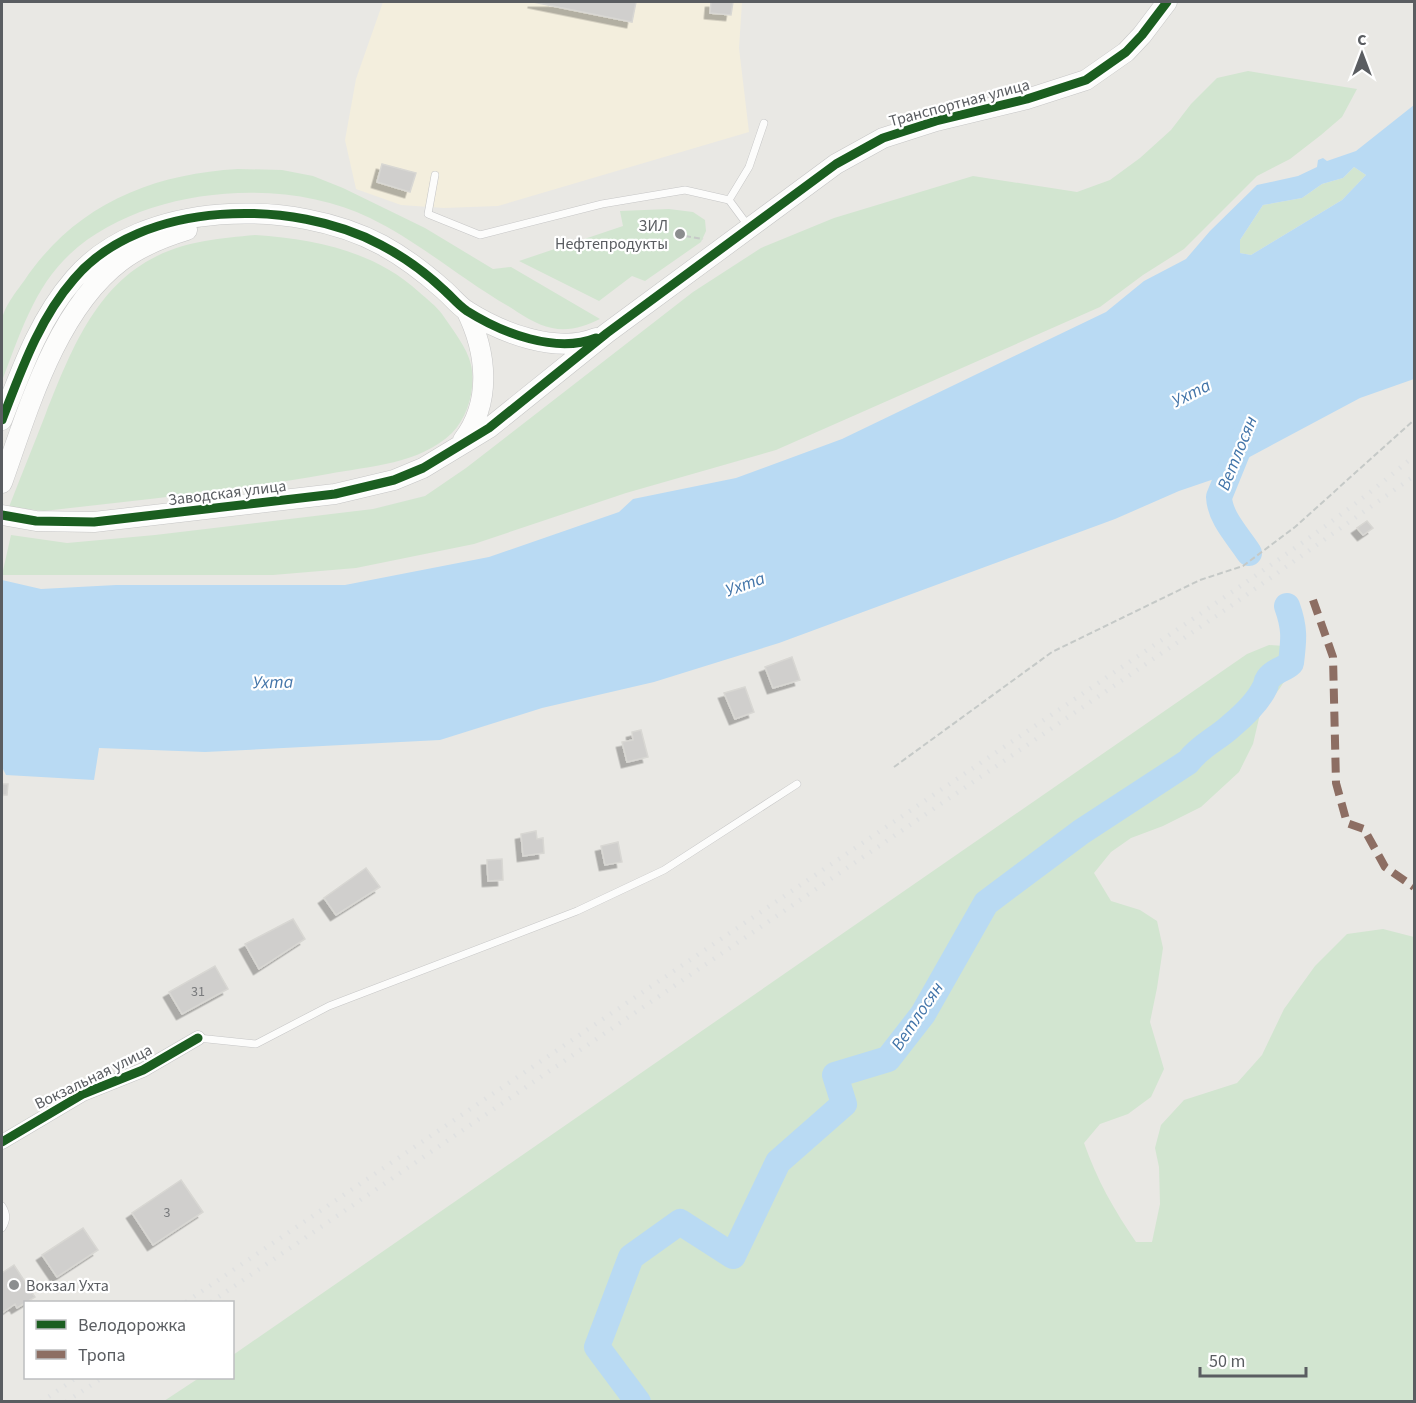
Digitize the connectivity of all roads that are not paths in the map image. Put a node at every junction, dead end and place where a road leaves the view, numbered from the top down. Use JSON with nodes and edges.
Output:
{"nodes":[{"id":1,"x":1167,"y":2,"type":"edge"},
{"id":2,"x":764,"y":123,"type":"dead end"},
{"id":3,"x":435,"y":175,"type":"dead end"},
{"id":4,"x":729,"y":200,"type":"junction"},
{"id":5,"x":272,"y":216,"type":"junction"},
{"id":6,"x":749,"y":227,"type":"junction"},
{"id":7,"x":465,"y":310,"type":"junction"},
{"id":8,"x":607,"y":333,"type":"junction"},
{"id":9,"x":2,"y":420,"type":"edge"},
{"id":10,"x":449,"y":453,"type":"junction"},
{"id":11,"x":5,"y":475,"type":"edge"},
{"id":12,"x":2,"y":515,"type":"edge"},
{"id":13,"x":796,"y":784,"type":"dead end"},
{"id":14,"x":198,"y":1038,"type":"joint"},
{"id":15,"x":2,"y":1142,"type":"edge"},
{"id":16,"x":2,"y":1206,"type":"edge"},
{"id":17,"x":2,"y":1228,"type":"edge"}],
"edges":[{"from":1,"to":6,"type":"street","name":"Транспортная улица"},
{"from":2,"to":4,"type":"lane"},
{"from":3,"to":4,"type":"lane"},
{"from":4,"to":6,"type":"lane"},
{"from":5,"to":7,"type":"street"},
{"from":5,"to":9,"type":"street"},
{"from":5,"to":11,"type":"street"},
{"from":6,"to":8,"type":"street","name":"Транспортная улица"},
{"from":7,"to":8,"type":"street"},
{"from":7,"to":10,"type":"street"},
{"from":8,"to":10,"type":"street","name":"Заводская улица"},
{"from":10,"to":12,"type":"street","name":"Заводская улица"},
{"from":13,"to":14,"type":"lane"},
{"from":14,"to":15,"type":"street","name":"Вокзальная улица"},
{"from":16,"to":17,"type":"lane"}]}
